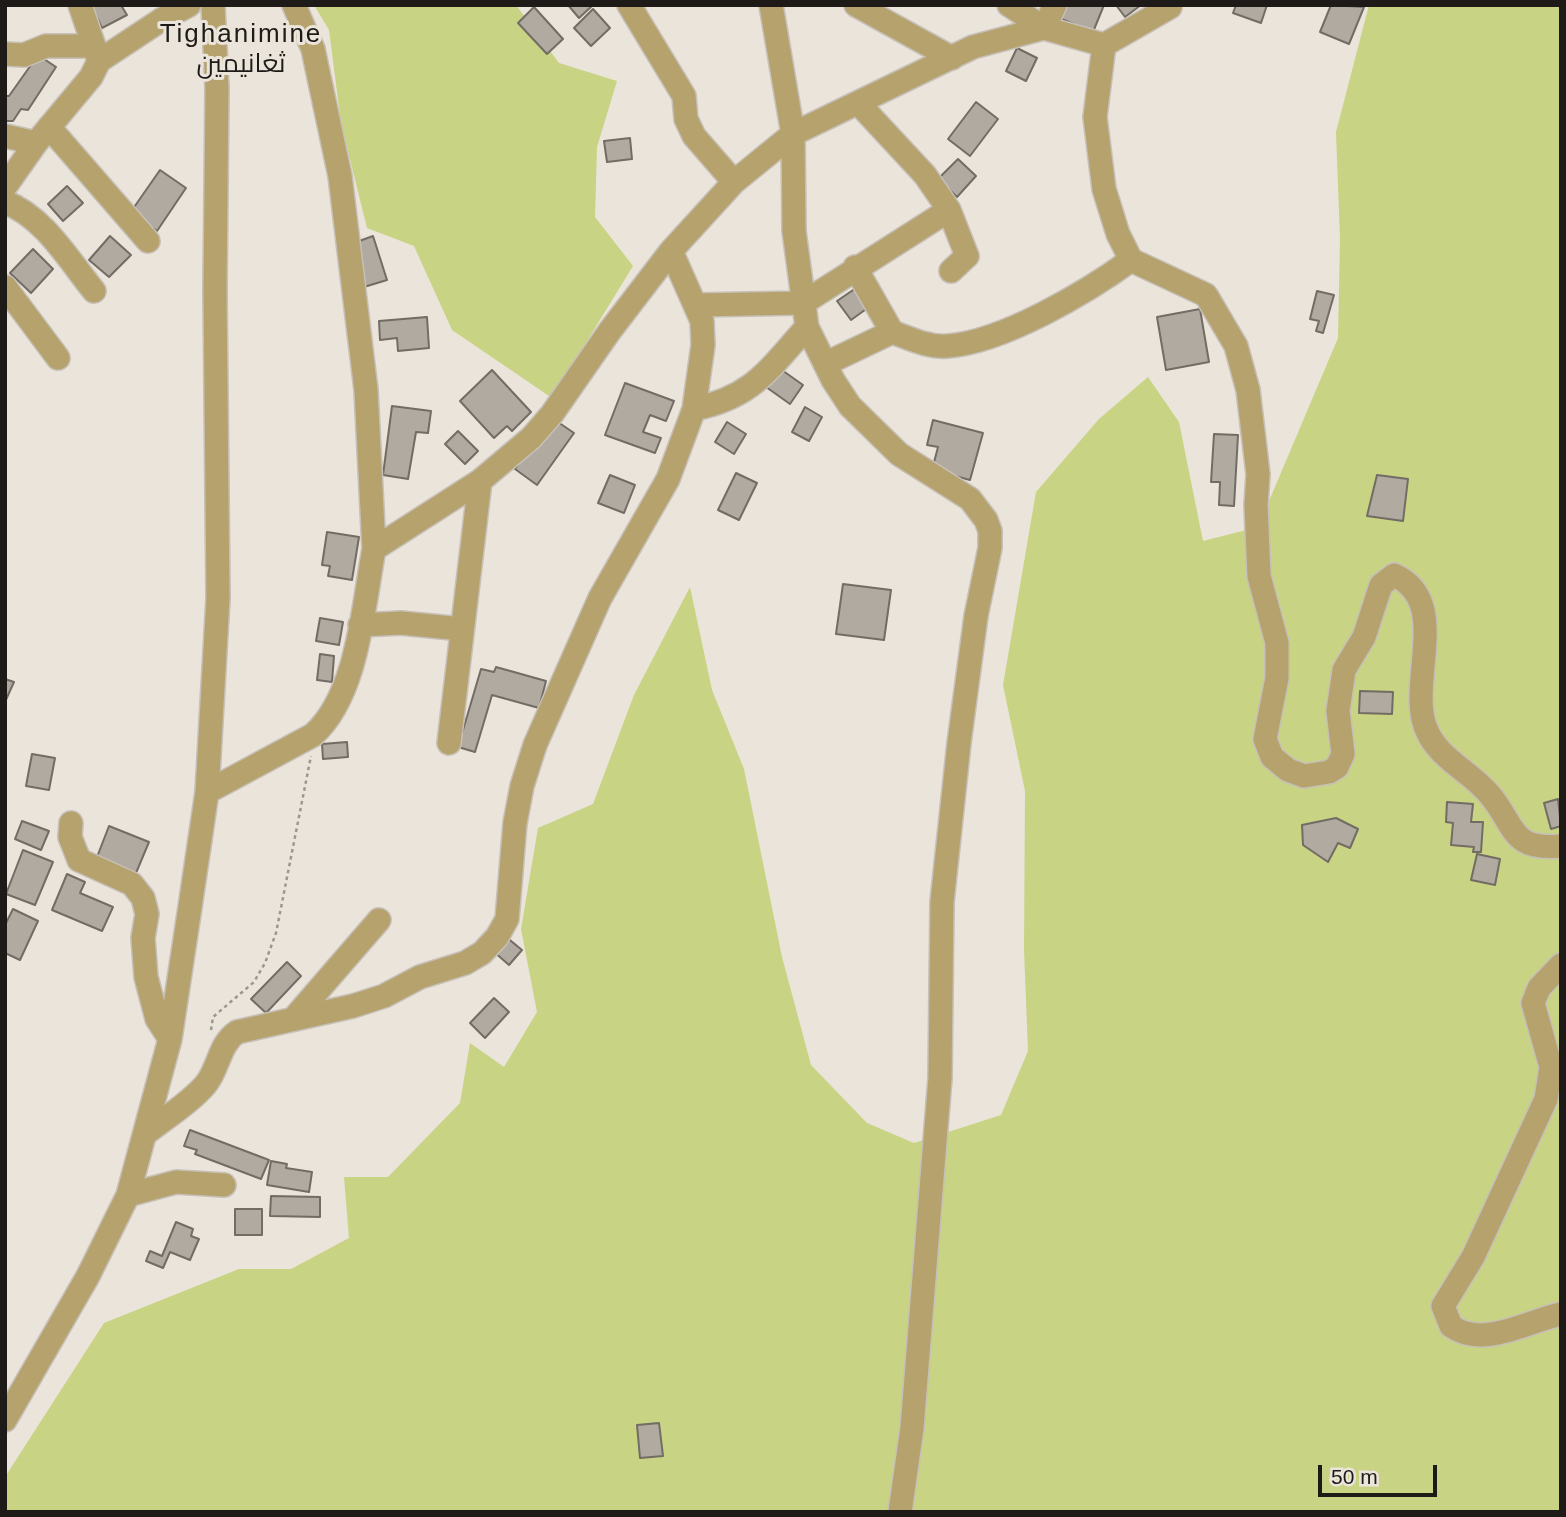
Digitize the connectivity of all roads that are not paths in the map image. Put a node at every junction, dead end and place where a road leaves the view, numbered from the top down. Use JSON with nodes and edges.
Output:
{"nodes":[{"id":1,"x":80,"y":5,"type":"edge"},
{"id":2,"x":189,"y":5,"type":"edge"},
{"id":3,"x":213,"y":5,"type":"edge"},
{"id":4,"x":294,"y":5,"type":"edge"},
{"id":5,"x":771,"y":5,"type":"edge"},
{"id":6,"x":856,"y":5,"type":"edge"},
{"id":7,"x":1009,"y":5,"type":"edge"},
{"id":8,"x":1055,"y":5,"type":"edge"},
{"id":9,"x":1170,"y":7,"type":"dead end"},
{"id":10,"x":636,"y":8,"type":"edge"},
{"id":11,"x":886,"y":12,"type":"edge"},
{"id":12,"x":1044,"y":28,"type":"junction"},
{"id":13,"x":1104,"y":45,"type":"junction"},
{"id":14,"x":5,"y":54,"type":"edge"},
{"id":15,"x":96,"y":54,"type":"junction"},
{"id":16,"x":952,"y":58,"type":"junction"},
{"id":17,"x":859,"y":104,"type":"junction"},
{"id":18,"x":793,"y":134,"type":"junction"},
{"id":19,"x":43,"y":135,"type":"junction"},
{"id":20,"x":5,"y":136,"type":"edge"},
{"id":21,"x":734,"y":182,"type":"junction"},
{"id":22,"x":5,"y":187,"type":"edge"},
{"id":23,"x":5,"y":202,"type":"edge"},
{"id":24,"x":949,"y":210,"type":"junction"},
{"id":25,"x":148,"y":241,"type":"dead end"},
{"id":26,"x":671,"y":251,"type":"junction"},
{"id":27,"x":1131,"y":260,"type":"junction"},
{"id":28,"x":855,"y":267,"type":"junction"},
{"id":29,"x":951,"y":271,"type":"dead end"},
{"id":30,"x":5,"y":287,"type":"edge"},
{"id":31,"x":94,"y":291,"type":"dead end"},
{"id":32,"x":803,"y":303,"type":"junction"},
{"id":33,"x":696,"y":305,"type":"junction"},
{"id":34,"x":807,"y":327,"type":"junction"},
{"id":35,"x":892,"y":332,"type":"junction"},
{"id":36,"x":58,"y":358,"type":"dead end"},
{"id":37,"x":825,"y":365,"type":"junction"},
{"id":38,"x":694,"y":409,"type":"junction"},
{"id":39,"x":480,"y":481,"type":"junction"},
{"id":40,"x":374,"y":549,"type":"junction"},
{"id":41,"x":360,"y":625,"type":"junction"},
{"id":42,"x":462,"y":629,"type":"junction"},
{"id":43,"x":449,"y":743,"type":"dead end"},
{"id":44,"x":206,"y":792,"type":"junction"},
{"id":45,"x":71,"y":823,"type":"dead end"},
{"id":46,"x":1561,"y":846,"type":"edge"},
{"id":47,"x":379,"y":920,"type":"dead end"},
{"id":48,"x":1561,"y":965,"type":"edge"},
{"id":49,"x":295,"y":1017,"type":"junction"},
{"id":50,"x":170,"y":1040,"type":"junction"},
{"id":51,"x":145,"y":1134,"type":"junction"},
{"id":52,"x":223,"y":1185,"type":"dead end"},
{"id":53,"x":128,"y":1195,"type":"junction"},
{"id":54,"x":1561,"y":1314,"type":"edge"},
{"id":55,"x":5,"y":1420,"type":"edge"},
{"id":56,"x":900,"y":1512,"type":"edge"}],
"edges":[{"from":1,"to":15,"type":"street"},
{"from":2,"to":15,"type":"street"},
{"from":3,"to":44,"type":"street"},
{"from":4,"to":40,"type":"street"},
{"from":5,"to":18,"type":"street"},
{"from":6,"to":11,"type":"street"},
{"from":7,"to":12,"type":"street"},
{"from":8,"to":12,"type":"street"},
{"from":9,"to":13,"type":"street"},
{"from":10,"to":21,"type":"street"},
{"from":11,"to":16,"type":"street"},
{"from":12,"to":13,"type":"street"},
{"from":12,"to":16,"type":"street"},
{"from":13,"to":27,"type":"street"},
{"from":14,"to":15,"type":"street"},
{"from":15,"to":19,"type":"street"},
{"from":16,"to":17,"type":"street"},
{"from":17,"to":18,"type":"street"},
{"from":17,"to":24,"type":"street"},
{"from":18,"to":21,"type":"street"},
{"from":18,"to":32,"type":"street"},
{"from":19,"to":20,"type":"street"},
{"from":19,"to":22,"type":"street"},
{"from":19,"to":25,"type":"street"},
{"from":21,"to":26,"type":"street"},
{"from":23,"to":31,"type":"street"},
{"from":24,"to":28,"type":"street"},
{"from":24,"to":29,"type":"street"},
{"from":26,"to":33,"type":"street"},
{"from":26,"to":39,"type":"street"},
{"from":27,"to":35,"type":"street"},
{"from":27,"to":46,"type":"street"},
{"from":28,"to":32,"type":"street"},
{"from":28,"to":35,"type":"street"},
{"from":30,"to":36,"type":"street"},
{"from":32,"to":33,"type":"street"},
{"from":32,"to":34,"type":"street"},
{"from":33,"to":38,"type":"street"},
{"from":34,"to":37,"type":"street"},
{"from":34,"to":38,"type":"street"},
{"from":35,"to":37,"type":"street"},
{"from":37,"to":56,"type":"street"},
{"from":38,"to":49,"type":"street"},
{"from":39,"to":40,"type":"street"},
{"from":39,"to":42,"type":"street"},
{"from":40,"to":41,"type":"street"},
{"from":41,"to":42,"type":"street"},
{"from":41,"to":44,"type":"street"},
{"from":42,"to":43,"type":"street"},
{"from":44,"to":50,"type":"street"},
{"from":45,"to":50,"type":"street"},
{"from":47,"to":49,"type":"street"},
{"from":48,"to":54,"type":"street"},
{"from":49,"to":51,"type":"street"},
{"from":50,"to":51,"type":"street"},
{"from":51,"to":53,"type":"street"},
{"from":52,"to":53,"type":"street"},
{"from":53,"to":55,"type":"street"}]}
